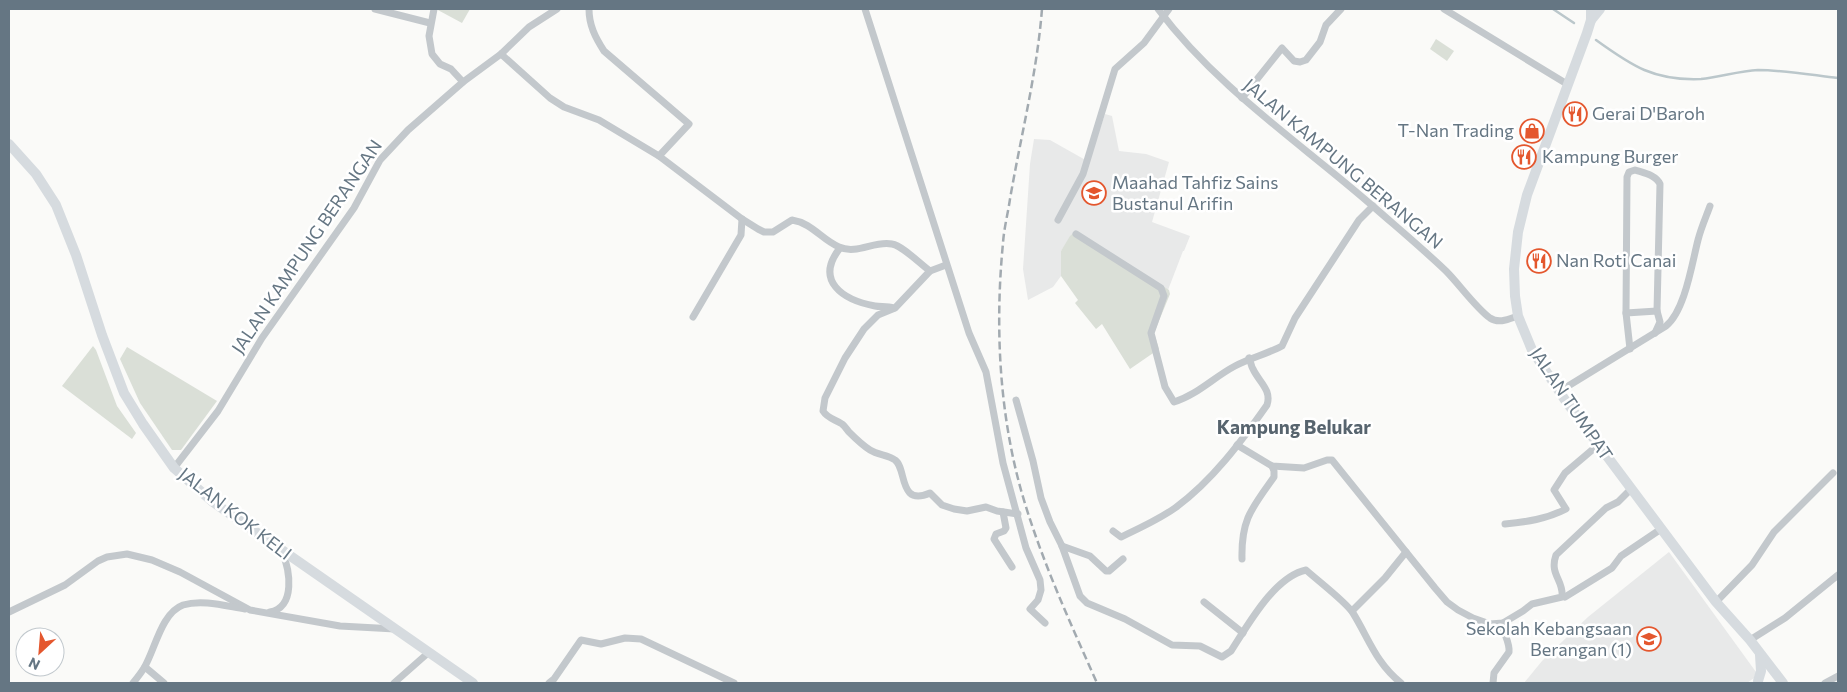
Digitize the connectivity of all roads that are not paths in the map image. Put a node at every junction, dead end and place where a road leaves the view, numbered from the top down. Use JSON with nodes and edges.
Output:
{"nodes":[{"id":1,"x":376,"y":9,"type":"edge"},
{"id":2,"x":434,"y":9,"type":"edge"},
{"id":3,"x":557,"y":9,"type":"edge"},
{"id":4,"x":589,"y":9,"type":"edge"},
{"id":5,"x":864,"y":9,"type":"edge"},
{"id":6,"x":1158,"y":9,"type":"edge"},
{"id":7,"x":1169,"y":9,"type":"edge"},
{"id":8,"x":1341,"y":9,"type":"edge"},
{"id":9,"x":1444,"y":9,"type":"edge"},
{"id":10,"x":1591,"y":9,"type":"edge"},
{"id":11,"x":1600,"y":9,"type":"edge"},
{"id":12,"x":1164,"y":17,"type":"junction"},
{"id":13,"x":1590,"y":20,"type":"junction"},
{"id":14,"x":430,"y":23,"type":"junction"},
{"id":15,"x":501,"y":54,"type":"junction"},
{"id":16,"x":462,"y":82,"type":"junction"},
{"id":17,"x":1567,"y":84,"type":"junction"},
{"id":18,"x":1242,"y":98,"type":"junction"},
{"id":19,"x":9,"y":144,"type":"edge"},
{"id":20,"x":659,"y":156,"type":"junction"},
{"id":21,"x":1373,"y":206,"type":"junction"},
{"id":22,"x":1710,"y":206,"type":"dead end"},
{"id":23,"x":742,"y":219,"type":"junction"},
{"id":24,"x":1058,"y":220,"type":"dead end"},
{"id":25,"x":1076,"y":234,"type":"dead end"},
{"id":26,"x":840,"y":248,"type":"junction"},
{"id":27,"x":946,"y":265,"type":"junction"},
{"id":28,"x":930,"y":272,"type":"junction"},
{"id":29,"x":895,"y":308,"type":"junction"},
{"id":30,"x":1657,"y":311,"type":"junction"},
{"id":31,"x":1626,"y":313,"type":"junction"},
{"id":32,"x":693,"y":316,"type":"dead end"},
{"id":33,"x":1518,"y":316,"type":"junction"},
{"id":34,"x":1655,"y":333,"type":"junction"},
{"id":35,"x":1630,"y":349,"type":"junction"},
{"id":36,"x":1249,"y":358,"type":"junction"},
{"id":37,"x":1560,"y":391,"type":"junction"},
{"id":38,"x":1016,"y":400,"type":"dead end"},
{"id":39,"x":1237,"y":445,"type":"junction"},
{"id":40,"x":1598,"y":445,"type":"junction"},
{"id":41,"x":1272,"y":466,"type":"junction"},
{"id":42,"x":174,"y":468,"type":"junction"},
{"id":43,"x":1833,"y":472,"type":"dead end"},
{"id":44,"x":1631,"y":489,"type":"junction"},
{"id":45,"x":1003,"y":512,"type":"junction"},
{"id":46,"x":1018,"y":514,"type":"junction"},
{"id":47,"x":1505,"y":524,"type":"dead end"},
{"id":48,"x":1661,"y":529,"type":"junction"},
{"id":49,"x":1113,"y":531,"type":"dead end"},
{"id":50,"x":1062,"y":546,"type":"junction"},
{"id":51,"x":282,"y":551,"type":"junction"},
{"id":52,"x":1406,"y":552,"type":"junction"},
{"id":53,"x":1123,"y":559,"type":"dead end"},
{"id":54,"x":1242,"y":559,"type":"dead end"},
{"id":55,"x":1012,"y":567,"type":"dead end"},
{"id":56,"x":1838,"y":575,"type":"edge"},
{"id":57,"x":1565,"y":597,"type":"dead end"},
{"id":58,"x":1204,"y":602,"type":"dead end"},
{"id":59,"x":1716,"y":602,"type":"junction"},
{"id":60,"x":250,"y":610,"type":"junction"},
{"id":61,"x":9,"y":612,"type":"edge"},
{"id":62,"x":1352,"y":612,"type":"junction"},
{"id":63,"x":266,"y":613,"type":"junction"},
{"id":64,"x":1044,"y":623,"type":"dead end"},
{"id":65,"x":1504,"y":623,"type":"junction"},
{"id":66,"x":396,"y":629,"type":"junction"},
{"id":67,"x":1243,"y":633,"type":"junction"},
{"id":68,"x":1750,"y":640,"type":"junction"},
{"id":69,"x":428,"y":652,"type":"junction"},
{"id":70,"x":1760,"y":653,"type":"junction"},
{"id":71,"x":145,"y":667,"type":"junction"},
{"id":72,"x":1772,"y":671,"type":"junction"},
{"id":73,"x":1838,"y":676,"type":"edge"},
{"id":74,"x":1757,"y":682,"type":"edge"},
{"id":75,"x":133,"y":683,"type":"edge"},
{"id":76,"x":164,"y":683,"type":"edge"},
{"id":77,"x":394,"y":683,"type":"edge"},
{"id":78,"x":473,"y":683,"type":"edge"},
{"id":79,"x":549,"y":683,"type":"edge"},
{"id":80,"x":734,"y":683,"type":"edge"},
{"id":81,"x":1401,"y":683,"type":"edge"},
{"id":82,"x":1493,"y":683,"type":"edge"},
{"id":83,"x":1783,"y":683,"type":"edge"},
{"id":84,"x":1825,"y":683,"type":"edge"}],
"edges":[{"from":1,"to":14,"type":"street"},
{"from":2,"to":14,"type":"street"},
{"from":3,"to":15,"type":"street","name":"JALAN KAMPUNG BERANGAN"},
{"from":4,"to":20,"type":"street"},
{"from":5,"to":27,"type":"street"},
{"from":6,"to":12,"type":"street","name":"JALAN KAMPUNG BERANGAN"},
{"from":7,"to":12,"type":"street"},
{"from":8,"to":18,"type":"street"},
{"from":9,"to":17,"type":"street"},
{"from":10,"to":13,"type":"main road","name":"JALAN TUMPAT"},
{"from":11,"to":13,"type":"main road","name":"JALAN TUMPAT"},
{"from":12,"to":18,"type":"street","name":"JALAN KAMPUNG BERANGAN"},
{"from":12,"to":24,"type":"street"},
{"from":13,"to":17,"type":"main road","name":"JALAN TUMPAT"},
{"from":14,"to":16,"type":"street"},
{"from":15,"to":16,"type":"street","name":"JALAN KAMPUNG BERANGAN"},
{"from":15,"to":20,"type":"street"},
{"from":16,"to":42,"type":"street","name":"JALAN KAMPUNG BERANGAN"},
{"from":17,"to":33,"type":"main road","name":"JALAN TUMPAT"},
{"from":18,"to":21,"type":"street","name":"JALAN KAMPUNG BERANGAN"},
{"from":19,"to":42,"type":"main road","name":"JALAN KOK KELI"},
{"from":20,"to":23,"type":"street"},
{"from":21,"to":33,"type":"street","name":"JALAN KAMPUNG BERANGAN"},
{"from":21,"to":36,"type":"street"},
{"from":22,"to":34,"type":"street"},
{"from":23,"to":26,"type":"street"},
{"from":23,"to":32,"type":"street"},
{"from":25,"to":36,"type":"street"},
{"from":26,"to":28,"type":"street"},
{"from":26,"to":29,"type":"street"},
{"from":27,"to":28,"type":"street"},
{"from":27,"to":46,"type":"street"},
{"from":28,"to":29,"type":"street"},
{"from":29,"to":45,"type":"street"},
{"from":30,"to":31,"type":"street"},
{"from":30,"to":31,"type":"street"},
{"from":30,"to":34,"type":"street"},
{"from":31,"to":35,"type":"street"},
{"from":33,"to":37,"type":"main road","name":"JALAN TUMPAT"},
{"from":34,"to":35,"type":"street"},
{"from":35,"to":37,"type":"street"},
{"from":36,"to":39,"type":"street"},
{"from":37,"to":40,"type":"main road","name":"JALAN TUMPAT"},
{"from":38,"to":50,"type":"street"},
{"from":39,"to":41,"type":"street"},
{"from":39,"to":49,"type":"street"},
{"from":40,"to":44,"type":"main road","name":"JALAN TUMPAT"},
{"from":40,"to":47,"type":"street"},
{"from":41,"to":52,"type":"street"},
{"from":41,"to":54,"type":"street"},
{"from":42,"to":51,"type":"main road","name":"JALAN KOK KELI"},
{"from":43,"to":59,"type":"street"},
{"from":44,"to":48,"type":"main road","name":"JALAN TUMPAT"},
{"from":44,"to":65,"type":"street"},
{"from":45,"to":46,"type":"street"},
{"from":45,"to":55,"type":"street"},
{"from":46,"to":64,"type":"street"},
{"from":48,"to":57,"type":"street"},
{"from":48,"to":59,"type":"main road","name":"JALAN TUMPAT"},
{"from":50,"to":53,"type":"street"},
{"from":50,"to":67,"type":"street"},
{"from":51,"to":63,"type":"street"},
{"from":51,"to":66,"type":"main road","name":"JALAN KOK KELI"},
{"from":52,"to":62,"type":"street"},
{"from":52,"to":65,"type":"street"},
{"from":56,"to":68,"type":"street"},
{"from":58,"to":67,"type":"street"},
{"from":59,"to":68,"type":"main road","name":"JALAN TUMPAT"},
{"from":60,"to":61,"type":"street"},
{"from":60,"to":63,"type":"street"},
{"from":60,"to":71,"type":"street"},
{"from":62,"to":67,"type":"street"},
{"from":62,"to":81,"type":"street"},
{"from":63,"to":66,"type":"street"},
{"from":65,"to":82,"type":"street"},
{"from":66,"to":69,"type":"main road","name":"JALAN KOK KELI"},
{"from":68,"to":70,"type":"main road","name":"JALAN TUMPAT"},
{"from":69,"to":77,"type":"street"},
{"from":69,"to":78,"type":"main road","name":"JALAN KOK KELI"},
{"from":70,"to":72,"type":"main road","name":"JALAN TUMPAT"},
{"from":70,"to":74,"type":"main road"},
{"from":71,"to":75,"type":"street"},
{"from":71,"to":76,"type":"street"},
{"from":72,"to":74,"type":"street"},
{"from":72,"to":83,"type":"main road","name":"JALAN TUMPAT"},
{"from":73,"to":84,"type":"street"},
{"from":79,"to":80,"type":"street"}]}
